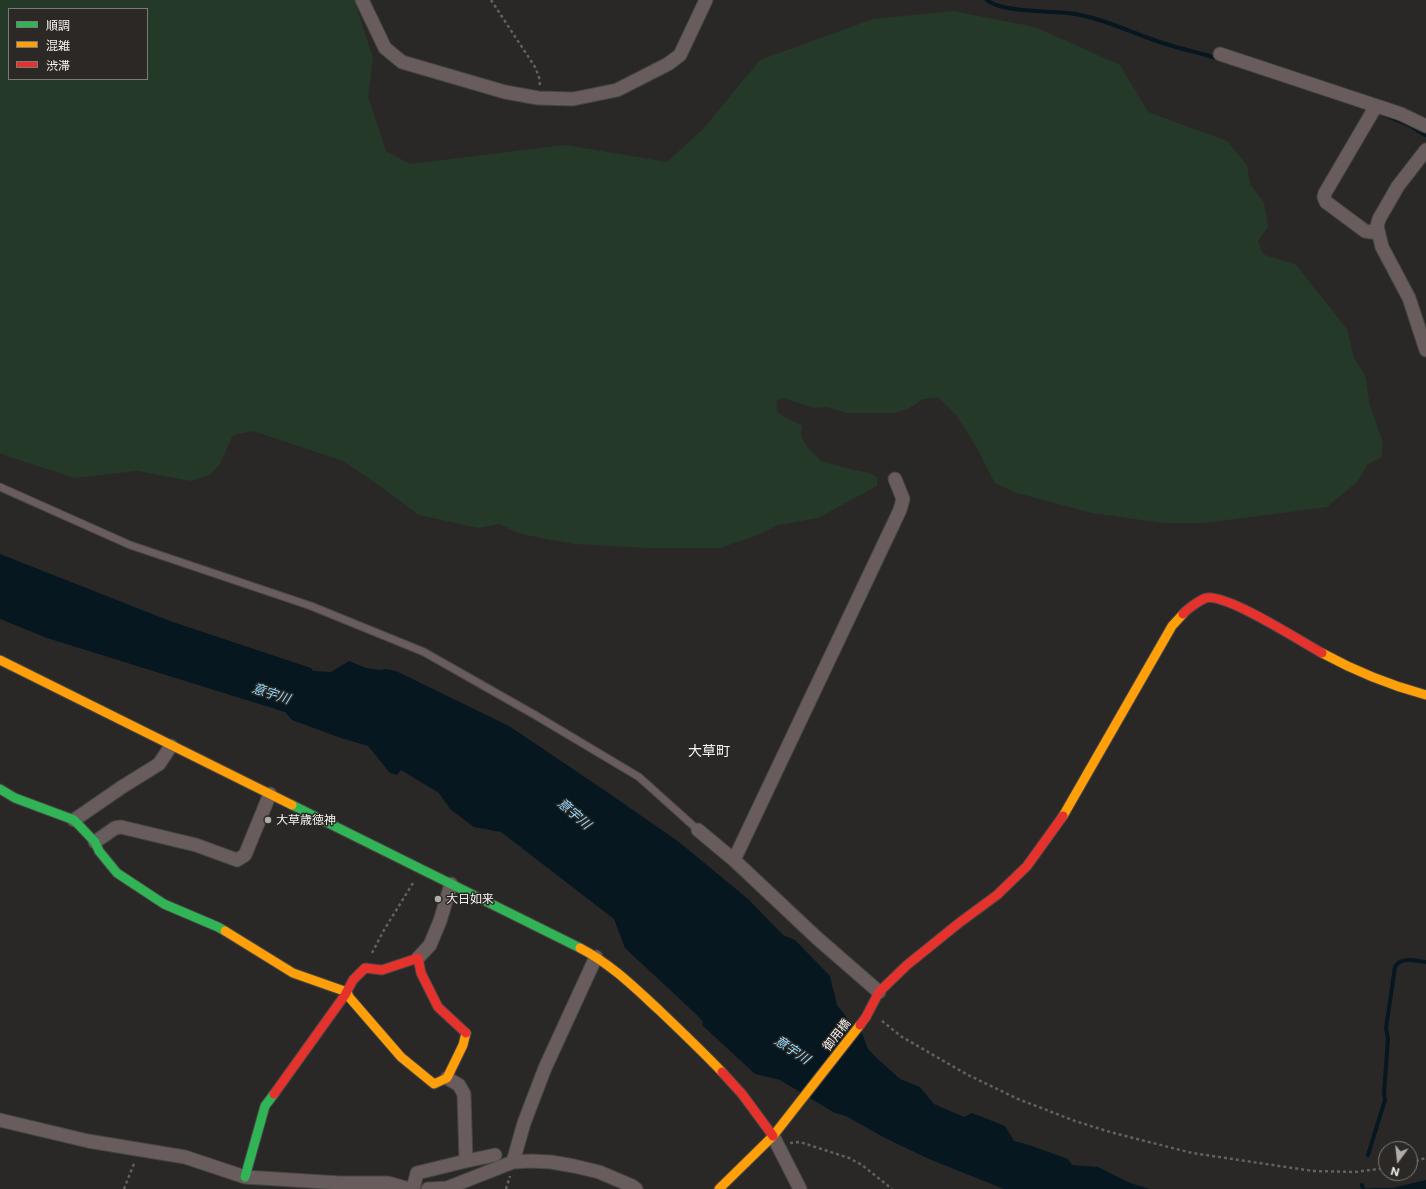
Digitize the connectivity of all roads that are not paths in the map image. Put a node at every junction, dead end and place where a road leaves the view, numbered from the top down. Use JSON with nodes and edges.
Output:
{"nodes":[{"id":1,"x":362,"y":0,"type":"edge"},
{"id":2,"x":706,"y":0,"type":"edge"},
{"id":3,"x":1220,"y":54,"type":"dead end"},
{"id":4,"x":1374,"y":109,"type":"junction"},
{"id":5,"x":1426,"y":126,"type":"edge"},
{"id":6,"x":1426,"y":150,"type":"edge"},
{"id":7,"x":1378,"y":232,"type":"junction"},
{"id":8,"x":1426,"y":350,"type":"edge"},
{"id":9,"x":895,"y":480,"type":"dead end"},
{"id":10,"x":0,"y":487,"type":"edge"},
{"id":11,"x":0,"y":660,"type":"edge"},
{"id":12,"x":1426,"y":695,"type":"edge"},
{"id":13,"x":171,"y":746,"type":"junction"},
{"id":14,"x":0,"y":789,"type":"edge"},
{"id":15,"x":270,"y":794,"type":"junction"},
{"id":16,"x":74,"y":820,"type":"junction"},
{"id":17,"x":698,"y":830,"type":"joint"},
{"id":18,"x":95,"y":842,"type":"junction"},
{"id":19,"x":734,"y":860,"type":"junction"},
{"id":20,"x":451,"y":884,"type":"junction"},
{"id":21,"x":596,"y":957,"type":"junction"},
{"id":22,"x":418,"y":958,"type":"junction"},
{"id":23,"x":347,"y":992,"type":"junction"},
{"id":24,"x":879,"y":992,"type":"junction"},
{"id":25,"x":447,"y":1078,"type":"junction"},
{"id":26,"x":0,"y":1120,"type":"edge"},
{"id":27,"x":773,"y":1136,"type":"junction"},
{"id":28,"x":495,"y":1155,"type":"dead end"},
{"id":29,"x":466,"y":1161,"type":"junction"},
{"id":30,"x":514,"y":1162,"type":"junction"},
{"id":31,"x":245,"y":1177,"type":"junction"},
{"id":32,"x":410,"y":1189,"type":"edge"},
{"id":33,"x":413,"y":1189,"type":"edge"},
{"id":34,"x":428,"y":1189,"type":"edge"},
{"id":35,"x":636,"y":1189,"type":"edge"},
{"id":36,"x":719,"y":1189,"type":"edge"},
{"id":37,"x":800,"y":1189,"type":"edge"}],
"edges":[{"from":1,"to":2,"type":"street"},
{"from":3,"to":4,"type":"street"},
{"from":4,"to":5,"type":"street"},
{"from":4,"to":7,"type":"street"},
{"from":6,"to":7,"type":"street"},
{"from":7,"to":8,"type":"street"},
{"from":9,"to":19,"type":"street"},
{"from":10,"to":17,"type":"lane"},
{"from":11,"to":13,"type":"street"},
{"from":12,"to":24,"type":"street","name":"御用橋"},
{"from":13,"to":15,"type":"street"},
{"from":13,"to":16,"type":"street"},
{"from":14,"to":16,"type":"street"},
{"from":15,"to":18,"type":"street"},
{"from":15,"to":20,"type":"street"},
{"from":16,"to":18,"type":"street"},
{"from":17,"to":19,"type":"street"},
{"from":18,"to":23,"type":"street"},
{"from":19,"to":24,"type":"street"},
{"from":20,"to":21,"type":"street"},
{"from":20,"to":22,"type":"street"},
{"from":21,"to":27,"type":"street"},
{"from":21,"to":30,"type":"street"},
{"from":22,"to":23,"type":"street"},
{"from":22,"to":25,"type":"street"},
{"from":23,"to":25,"type":"street"},
{"from":23,"to":31,"type":"street"},
{"from":24,"to":27,"type":"street","name":"御用橋"},
{"from":25,"to":29,"type":"street"},
{"from":26,"to":31,"type":"street"},
{"from":27,"to":36,"type":"street","name":"御用橋"},
{"from":27,"to":37,"type":"street"},
{"from":28,"to":29,"type":"street"},
{"from":29,"to":33,"type":"street"},
{"from":30,"to":34,"type":"street"},
{"from":30,"to":35,"type":"street"},
{"from":31,"to":32,"type":"street"}]}
